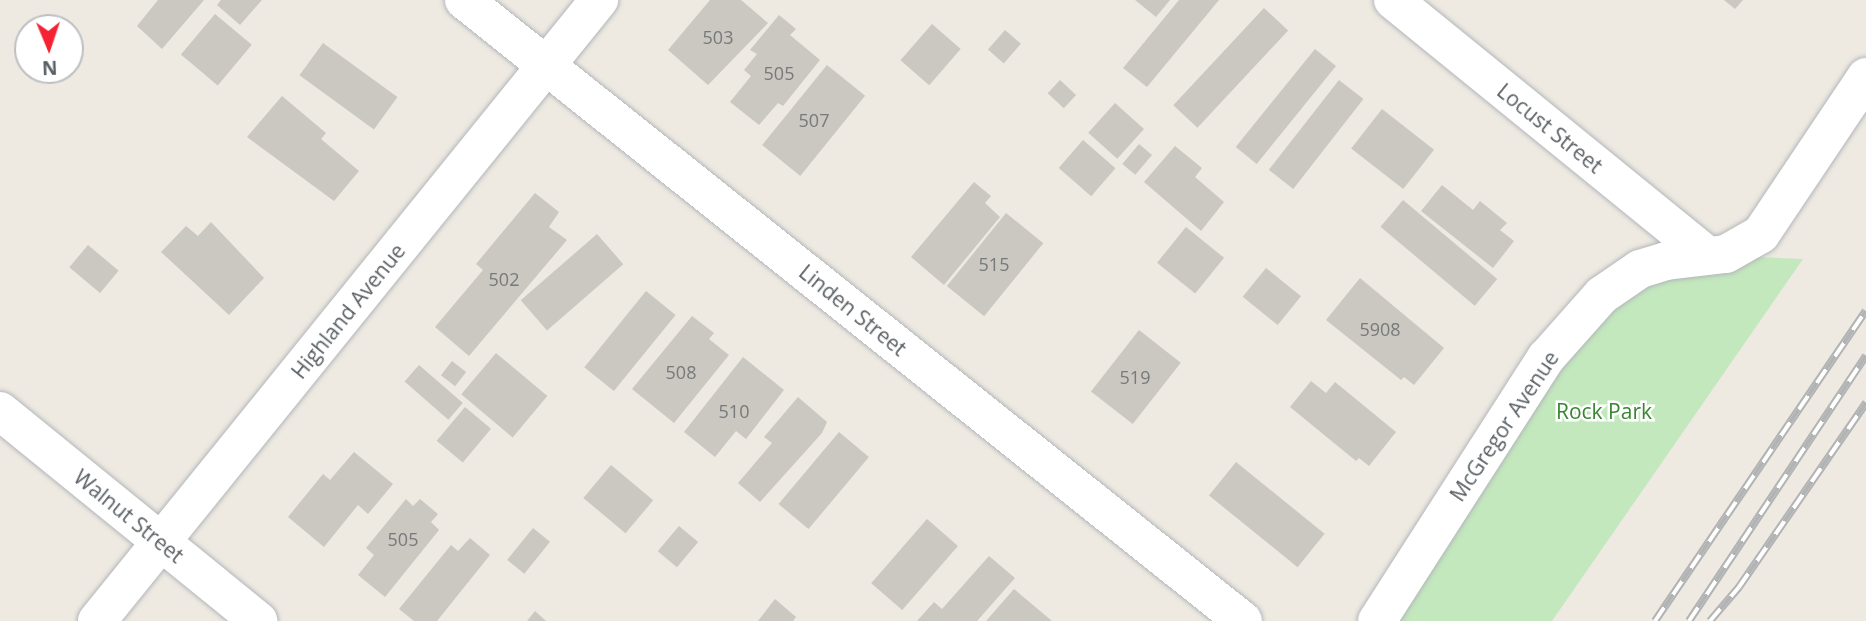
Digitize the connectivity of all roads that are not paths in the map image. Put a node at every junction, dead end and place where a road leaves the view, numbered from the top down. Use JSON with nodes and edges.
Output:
{"nodes":[{"id":1,"x":464,"y":0,"type":"edge"},
{"id":2,"x":599,"y":0,"type":"edge"},
{"id":3,"x":1393,"y":0,"type":"edge"},
{"id":4,"x":546,"y":65,"type":"junction"},
{"id":5,"x":1866,"y":77,"type":"edge"},
{"id":6,"x":1707,"y":255,"type":"junction"},
{"id":7,"x":0,"y":411,"type":"edge"},
{"id":8,"x":161,"y":542,"type":"junction"},
{"id":9,"x":97,"y":621,"type":"edge"},
{"id":10,"x":258,"y":621,"type":"edge"},
{"id":11,"x":1243,"y":621,"type":"edge"},
{"id":12,"x":1377,"y":621,"type":"edge"}],
"edges":[{"from":1,"to":4,"type":"street","name":"Linden Street"},
{"from":2,"to":4,"type":"street","name":"Highland Avenue"},
{"from":3,"to":6,"type":"street","name":"Locust Street"},
{"from":4,"to":8,"type":"street","name":"Highland Avenue"},
{"from":4,"to":11,"type":"street","name":"Linden Street"},
{"from":5,"to":6,"type":"street","name":"McGregor Avenue"},
{"from":6,"to":12,"type":"street","name":"McGregor Avenue"},
{"from":7,"to":8,"type":"street","name":"Walnut Street"},
{"from":8,"to":9,"type":"street","name":"Highland Avenue"},
{"from":8,"to":10,"type":"street","name":"Walnut Street"}]}
